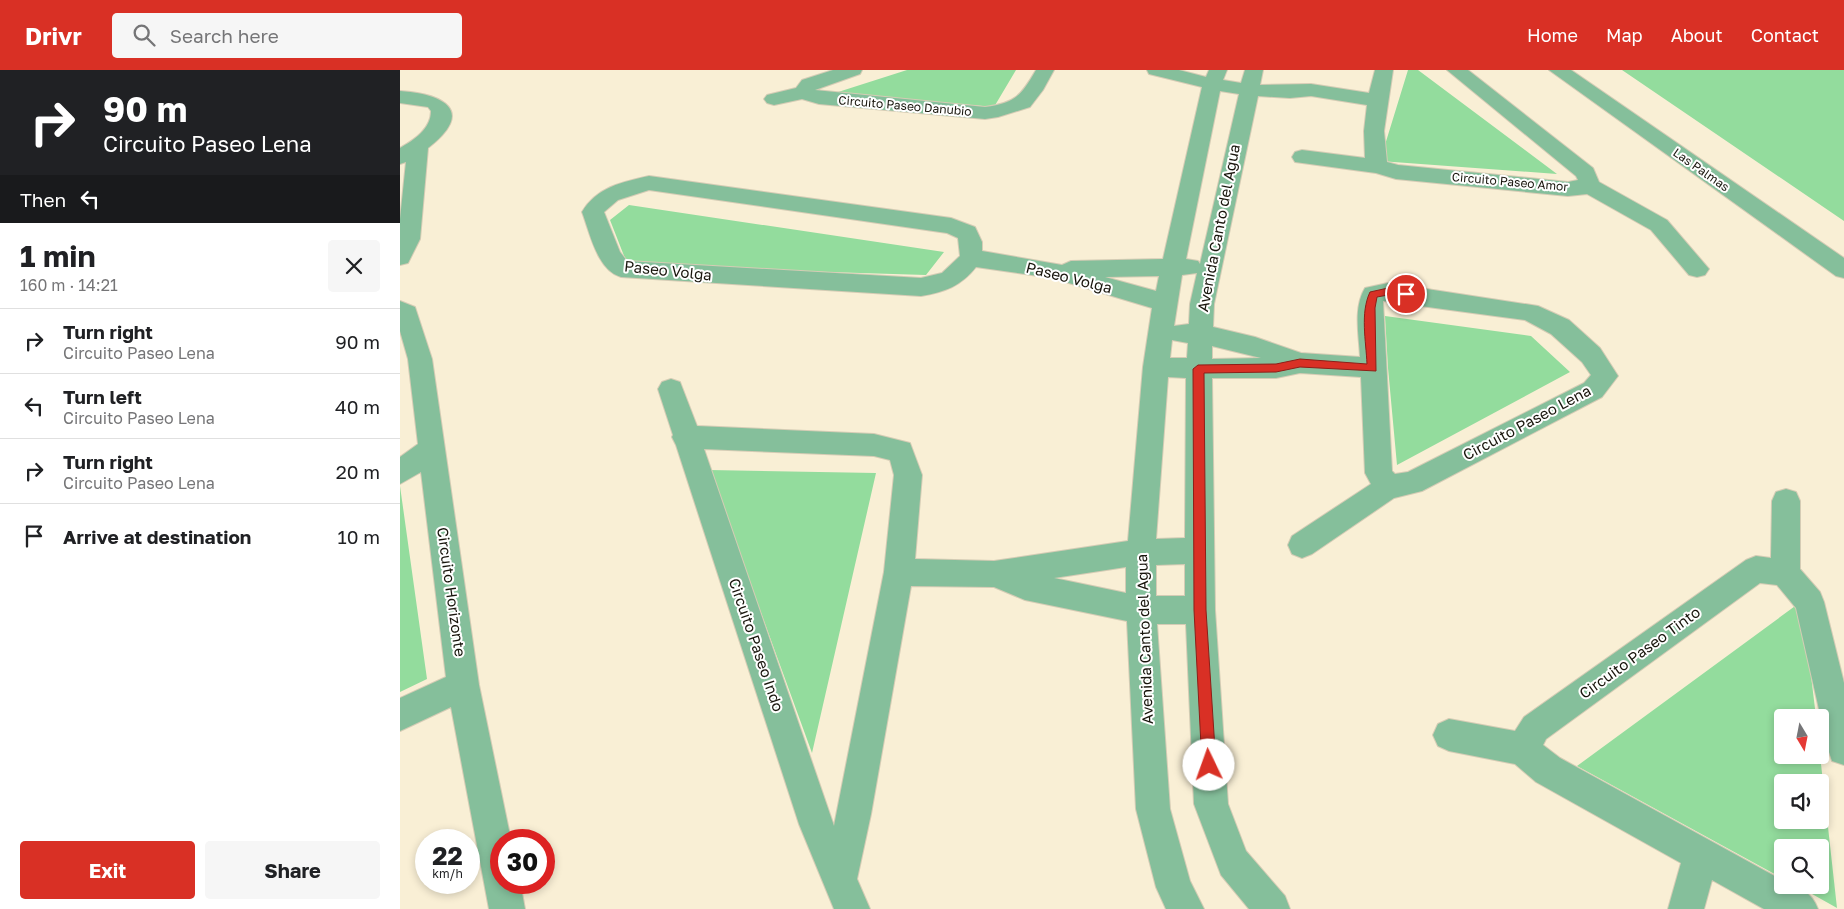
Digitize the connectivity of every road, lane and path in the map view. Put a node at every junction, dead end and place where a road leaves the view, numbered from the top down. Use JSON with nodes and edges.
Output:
{"nodes":[{"id":1,"x":853,"y":70,"type":"edge"},
{"id":2,"x":1045,"y":70,"type":"edge"},
{"id":3,"x":1156,"y":70,"type":"edge"},
{"id":4,"x":1384,"y":70,"type":"edge"},
{"id":5,"x":1456,"y":70,"type":"edge"},
{"id":6,"x":1558,"y":70,"type":"edge"},
{"id":7,"x":1215,"y":77,"type":"edge"},
{"id":8,"x":1252,"y":77,"type":"edge"},
{"id":9,"x":803,"y":94,"type":"junction"},
{"id":10,"x":400,"y":98,"type":"edge"},
{"id":11,"x":774,"y":99,"type":"dead end"},
{"id":12,"x":1377,"y":100,"type":"junction"},
{"id":13,"x":1302,"y":157,"type":"dead end"},
{"id":14,"x":411,"y":159,"type":"edge"},
{"id":15,"x":1378,"y":166,"type":"junction"},
{"id":16,"x":1590,"y":186,"type":"junction"},
{"id":17,"x":400,"y":258,"type":"edge"},
{"id":18,"x":971,"y":258,"type":"junction"},
{"id":19,"x":1173,"y":266,"type":"junction"},
{"id":20,"x":1210,"y":268,"type":"junction"},
{"id":21,"x":1697,"y":268,"type":"dead end"},
{"id":22,"x":1052,"y":270,"type":"junction"},
{"id":23,"x":1844,"y":270,"type":"edge"},
{"id":24,"x":1165,"y":303,"type":"junction"},
{"id":25,"x":400,"y":310,"type":"edge"},
{"id":26,"x":1161,"y":332,"type":"junction"},
{"id":27,"x":1200,"y":334,"type":"junction"},
{"id":28,"x":1300,"y":363,"type":"junction"},
{"id":29,"x":1156,"y":367,"type":"junction"},
{"id":30,"x":1372,"y":368,"type":"junction"},
{"id":31,"x":1198,"y":369,"type":"junction"},
{"id":32,"x":671,"y":390,"type":"dead end"},
{"id":33,"x":686,"y":437,"type":"junction"},
{"id":34,"x":432,"y":449,"type":"junction"},
{"id":35,"x":400,"y":472,"type":"edge"},
{"id":36,"x":1388,"y":486,"type":"junction"},
{"id":37,"x":1786,"y":501,"type":"dead end"},
{"id":38,"x":1302,"y":545,"type":"dead end"},
{"id":39,"x":1199,"y":551,"type":"junction"},
{"id":40,"x":1141,"y":552,"type":"junction"},
{"id":41,"x":899,"y":572,"type":"junction"},
{"id":42,"x":1785,"y":573,"type":"junction"},
{"id":43,"x":994,"y":574,"type":"junction"},
{"id":44,"x":1141,"y":610,"type":"junction"},
{"id":45,"x":1200,"y":610,"type":"junction"},
{"id":46,"x":463,"y":685,"type":"junction"},
{"id":47,"x":400,"y":715,"type":"edge"},
{"id":48,"x":1449,"y":735,"type":"dead end"},
{"id":49,"x":1523,"y":749,"type":"junction"},
{"id":50,"x":1844,"y":749,"type":"edge"},
{"id":51,"x":491,"y":829,"type":"edge"},
{"id":52,"x":1701,"y":854,"type":"junction"},
{"id":53,"x":840,"y":877,"type":"junction"},
{"id":54,"x":504,"y":894,"type":"edge"},
{"id":55,"x":507,"y":909,"type":"edge"},
{"id":56,"x":852,"y":909,"type":"edge"},
{"id":57,"x":1186,"y":909,"type":"edge"},
{"id":58,"x":1272,"y":909,"type":"edge"},
{"id":59,"x":1686,"y":909,"type":"edge"},
{"id":60,"x":1800,"y":909,"type":"edge"}],
"edges":[{"from":1,"to":9,"type":"street","name":"Circuito Paseo Danubio"},
{"from":2,"to":9,"type":"street","name":"Circuito Paseo Danubio"},
{"from":3,"to":7,"type":"street"},
{"from":4,"to":12,"type":"street"},
{"from":5,"to":16,"type":"street","name":"Circuito Paseo Amor"},
{"from":6,"to":23,"type":"street","name":"Las Palmas"},
{"from":7,"to":8,"type":"street"},
{"from":7,"to":19,"type":"street","name":"Avenida Canto del Agua"},
{"from":8,"to":12,"type":"street"},
{"from":8,"to":20,"type":"street","name":"Avenida Canto del Agua"},
{"from":9,"to":11,"type":"street"},
{"from":10,"to":14,"type":"street"},
{"from":12,"to":15,"type":"street"},
{"from":13,"to":15,"type":"street","name":"Circuito Paseo Amor"},
{"from":14,"to":17,"type":"street"},
{"from":15,"to":16,"type":"street","name":"Circuito Paseo Amor"},
{"from":16,"to":21,"type":"street"},
{"from":18,"to":18,"type":"street","name":"Paseo Volga"},
{"from":18,"to":22,"type":"street","name":"Paseo Volga"},
{"from":19,"to":20,"type":"street"},
{"from":19,"to":22,"type":"street"},
{"from":19,"to":24,"type":"street","name":"Avenida Canto del Agua"},
{"from":20,"to":27,"type":"street","name":"Avenida Canto del Agua"},
{"from":22,"to":24,"type":"street","name":"Paseo Volga"},
{"from":24,"to":26,"type":"street","name":"Avenida Canto del Agua"},
{"from":25,"to":34,"type":"street","name":"Circuito Horizonte"},
{"from":26,"to":27,"type":"street"},
{"from":26,"to":29,"type":"street","name":"Avenida Canto del Agua"},
{"from":27,"to":28,"type":"street"},
{"from":27,"to":31,"type":"street","name":"Avenida Canto del Agua"},
{"from":28,"to":30,"type":"street"},
{"from":28,"to":31,"type":"street"},
{"from":29,"to":31,"type":"street"},
{"from":29,"to":40,"type":"street","name":"Avenida Canto del Agua"},
{"from":30,"to":36,"type":"street","name":"Circuito Paseo Lena"},
{"from":30,"to":36,"type":"street","name":"Circuito Paseo Lena"},
{"from":31,"to":39,"type":"street","name":"Avenida Canto del Agua"},
{"from":32,"to":33,"type":"street","name":"Circuito Paseo Indo"},
{"from":33,"to":41,"type":"street"},
{"from":33,"to":53,"type":"street","name":"Circuito Paseo Indo"},
{"from":34,"to":35,"type":"street"},
{"from":34,"to":46,"type":"street","name":"Circuito Horizonte"},
{"from":36,"to":38,"type":"street"},
{"from":37,"to":42,"type":"street"},
{"from":39,"to":40,"type":"street"},
{"from":39,"to":45,"type":"street","name":"Avenida Canto del Agua"},
{"from":40,"to":43,"type":"street"},
{"from":40,"to":44,"type":"street","name":"Avenida Canto del Agua"},
{"from":41,"to":43,"type":"street"},
{"from":41,"to":53,"type":"street"},
{"from":42,"to":49,"type":"street","name":"Circuito Paseo Tinto"},
{"from":42,"to":50,"type":"street"},
{"from":43,"to":44,"type":"street"},
{"from":44,"to":45,"type":"street"},
{"from":44,"to":57,"type":"street","name":"Avenida Canto del Agua"},
{"from":45,"to":58,"type":"street","name":"Avenida Canto del Agua"},
{"from":46,"to":47,"type":"street"},
{"from":46,"to":51,"type":"street","name":"Circuito Horizonte"},
{"from":48,"to":49,"type":"street"},
{"from":49,"to":52,"type":"street"},
{"from":52,"to":59,"type":"street"},
{"from":52,"to":60,"type":"street"},
{"from":53,"to":56,"type":"street","name":"Circuito Paseo Indo"},
{"from":54,"to":55,"type":"street"}]}
